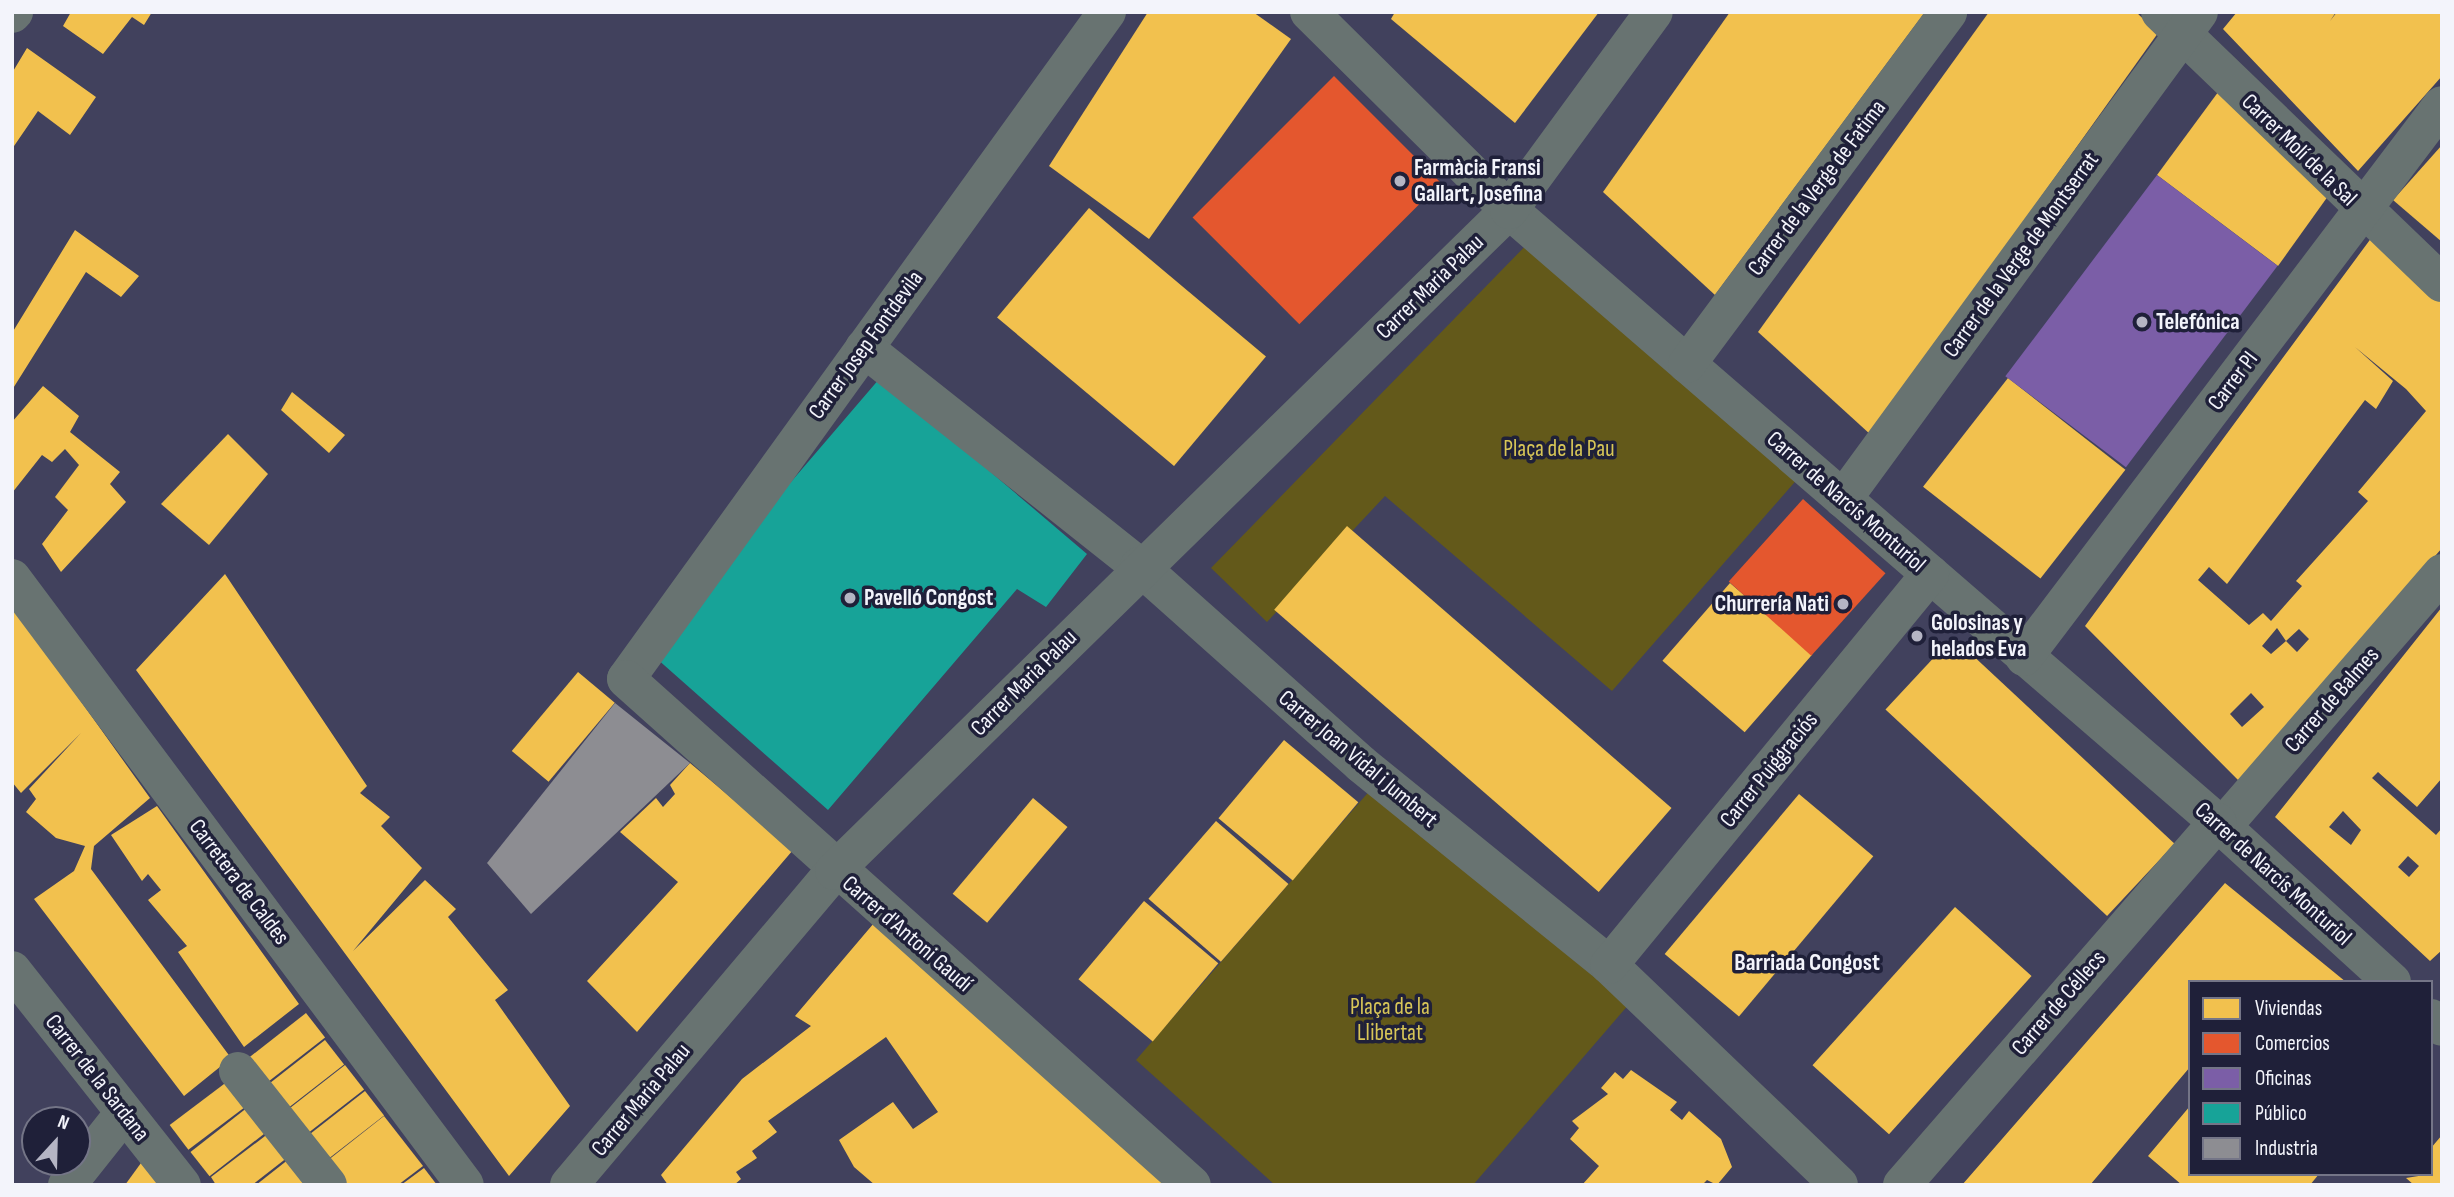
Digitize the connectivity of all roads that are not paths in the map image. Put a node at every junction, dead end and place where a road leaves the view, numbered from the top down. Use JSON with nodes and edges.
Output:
{"nodes":[{"id":1,"x":1107,"y":12,"type":"edge"},
{"id":2,"x":1309,"y":12,"type":"edge"},
{"id":3,"x":1654,"y":12,"type":"edge"},
{"id":4,"x":1948,"y":12,"type":"edge"},
{"id":5,"x":2180,"y":20,"type":"edge"},
{"id":6,"x":2442,"y":105,"type":"edge"},
{"id":7,"x":1509,"y":210,"type":"junction"},
{"id":8,"x":2362,"y":210,"type":"junction"},
{"id":9,"x":2442,"y":284,"type":"edge"},
{"id":10,"x":864,"y":348,"type":"junction"},
{"id":11,"x":1687,"y":364,"type":"junction"},
{"id":12,"x":1843,"y":499,"type":"junction"},
{"id":13,"x":1139,"y":566,"type":"junction"},
{"id":14,"x":2442,"y":573,"type":"edge"},
{"id":15,"x":1930,"y":574,"type":"junction"},
{"id":16,"x":12,"y":579,"type":"edge"},
{"id":17,"x":2024,"y":657,"type":"junction"},
{"id":18,"x":626,"y":679,"type":"joint"},
{"id":19,"x":2220,"y":825,"type":"junction"},
{"id":20,"x":834,"y":871,"type":"junction"},
{"id":21,"x":1609,"y":965,"type":"junction"},
{"id":22,"x":12,"y":970,"type":"edge"},
{"id":23,"x":2390,"y":980,"type":"edge"},
{"id":24,"x":238,"y":1071,"type":"dead end"},
{"id":25,"x":124,"y":1113,"type":"junction"},
{"id":26,"x":67,"y":1185,"type":"edge"},
{"id":27,"x":182,"y":1185,"type":"edge"},
{"id":28,"x":328,"y":1185,"type":"edge"},
{"id":29,"x":465,"y":1185,"type":"edge"},
{"id":30,"x":569,"y":1185,"type":"edge"},
{"id":31,"x":1192,"y":1185,"type":"edge"},
{"id":32,"x":1839,"y":1185,"type":"edge"},
{"id":33,"x":1902,"y":1185,"type":"edge"}],
"edges":[{"from":1,"to":10,"type":"street","name":"Carrer Josep Fontdevila"},
{"from":2,"to":7,"type":"street","name":"Carrer de Narcís Monturiol"},
{"from":3,"to":7,"type":"street","name":"Carrer Maria Palau"},
{"from":4,"to":11,"type":"street","name":"Carrer de la Verge de Fatima"},
{"from":5,"to":8,"type":"street","name":"Carrer Molí de la Sal"},
{"from":5,"to":12,"type":"street","name":"Carrer de la Verge de Montserrat"},
{"from":6,"to":8,"type":"street","name":"Carrer PI"},
{"from":7,"to":11,"type":"street","name":"Carrer de Narcís Monturiol"},
{"from":7,"to":13,"type":"street","name":"Carrer Maria Palau"},
{"from":8,"to":9,"type":"street","name":"Carrer Molí de la Sal"},
{"from":8,"to":17,"type":"street","name":"Carrer PI"},
{"from":10,"to":13,"type":"street","name":"Carrer Joan Vidal i Jumbert"},
{"from":10,"to":18,"type":"street","name":"Carrer Josep Fontdevila"},
{"from":11,"to":12,"type":"street","name":"Carrer de Narcís Monturiol"},
{"from":12,"to":15,"type":"street","name":"Carrer de Narcís Monturiol"},
{"from":13,"to":20,"type":"street","name":"Carrer Maria Palau"},
{"from":13,"to":21,"type":"street","name":"Carrer Joan Vidal i Jumbert"},
{"from":14,"to":19,"type":"street","name":"Carrer de Balmes"},
{"from":15,"to":17,"type":"street","name":"Carrer de Narcís Monturiol"},
{"from":15,"to":21,"type":"street","name":"Carrer Puiggraciós"},
{"from":16,"to":29,"type":"street","name":"Carretera de Caldes"},
{"from":17,"to":19,"type":"street","name":"Carrer de Narcís Monturiol"},
{"from":18,"to":20,"type":"street","name":"Carrer d'Antoni Gaudí"},
{"from":19,"to":23,"type":"street","name":"Carrer de Narcís Monturiol"},
{"from":19,"to":33,"type":"street","name":"Carrer de Céllecs"},
{"from":20,"to":30,"type":"street","name":"Carrer Maria Palau"},
{"from":20,"to":31,"type":"street","name":"Carrer d'Antoni Gaudí"},
{"from":21,"to":32,"type":"street","name":"Carrer Joan Vidal i Jumbert"},
{"from":22,"to":25,"type":"street","name":"Carrer de la Sardana"},
{"from":24,"to":28,"type":"street"},
{"from":25,"to":26,"type":"street"},
{"from":25,"to":27,"type":"street","name":"Carrer de la Sardana"}]}
